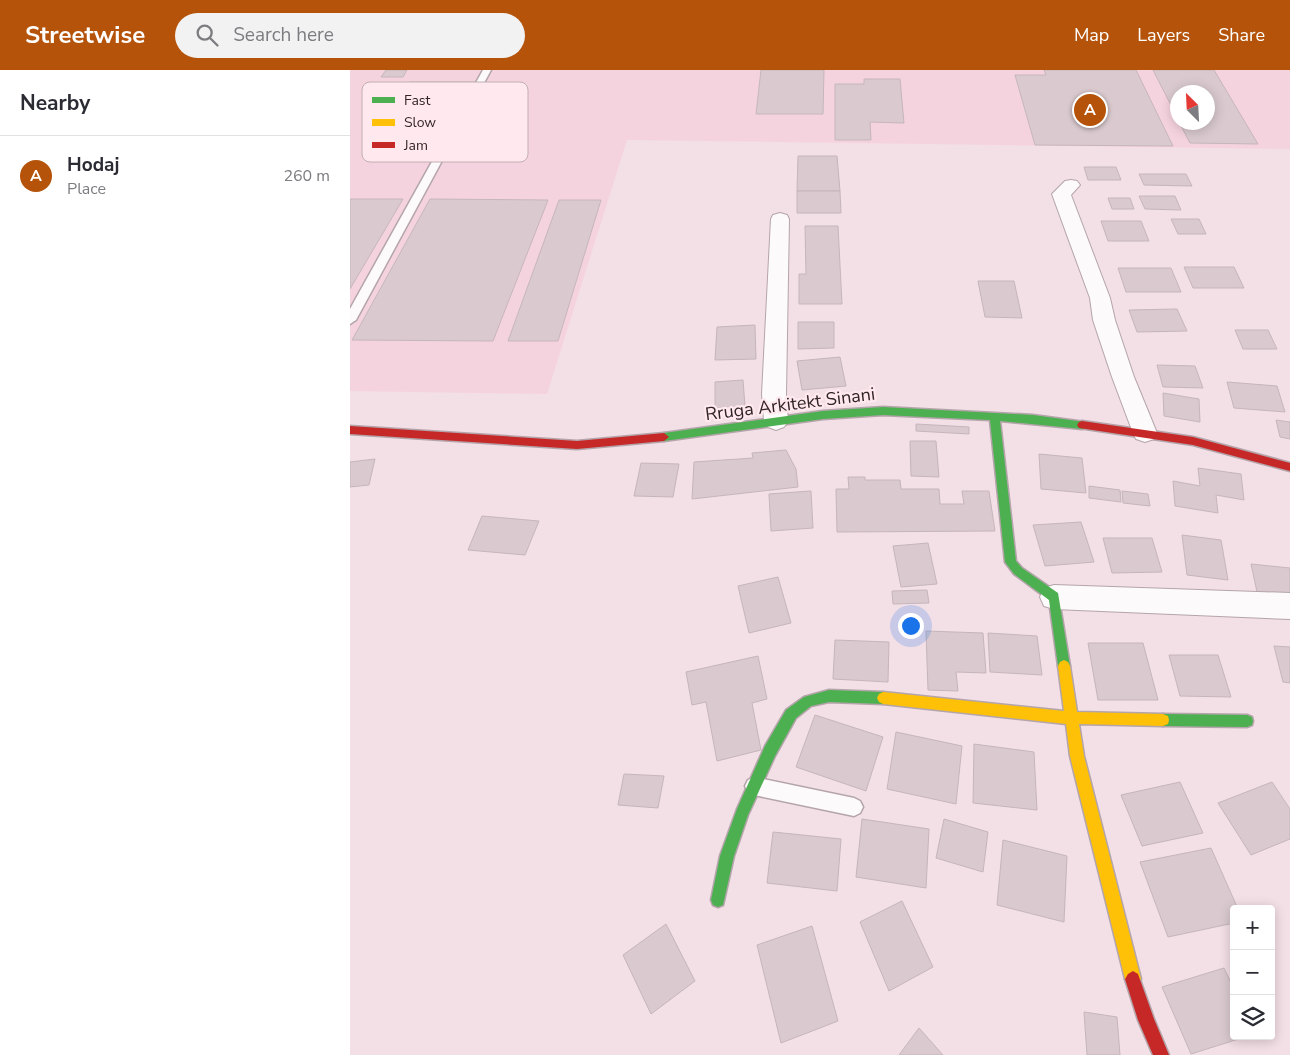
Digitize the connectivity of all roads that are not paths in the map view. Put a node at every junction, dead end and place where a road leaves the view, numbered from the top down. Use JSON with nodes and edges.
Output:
{"nodes":[{"id":1,"x":487,"y":70,"type":"edge"},
{"id":2,"x":480,"y":82,"type":"edge"},
{"id":3,"x":437,"y":162,"type":"edge"},
{"id":4,"x":1070,"y":185,"type":"dead end"},
{"id":5,"x":780,"y":219,"type":"dead end"},
{"id":6,"x":350,"y":320,"type":"edge"},
{"id":7,"x":994,"y":416,"type":"junction"},
{"id":8,"x":776,"y":422,"type":"junction"},
{"id":9,"x":350,"y":430,"type":"edge"},
{"id":10,"x":1145,"y":433,"type":"junction"},
{"id":11,"x":1290,"y":467,"type":"edge"},
{"id":12,"x":1054,"y":597,"type":"junction"},
{"id":13,"x":1290,"y":606,"type":"edge"},
{"id":14,"x":1072,"y":718,"type":"junction"},
{"id":15,"x":1247,"y":721,"type":"dead end"},
{"id":16,"x":754,"y":786,"type":"junction"},
{"id":17,"x":854,"y":807,"type":"dead end"},
{"id":18,"x":718,"y":900,"type":"dead end"},
{"id":19,"x":1161,"y":1055,"type":"edge"}],
"edges":[{"from":1,"to":2,"type":"lane"},
{"from":3,"to":6,"type":"lane"},
{"from":4,"to":10,"type":"street"},
{"from":5,"to":8,"type":"street"},
{"from":7,"to":8,"type":"street","name":"Rruga Arkitekt Sinani"},
{"from":7,"to":10,"type":"street","name":"Rruga Arkitekt Sinani"},
{"from":7,"to":12,"type":"street"},
{"from":8,"to":9,"type":"street","name":"Rruga Arkitekt Sinani"},
{"from":10,"to":11,"type":"street","name":"Rruga Arkitekt Sinani"},
{"from":12,"to":13,"type":"street"},
{"from":12,"to":14,"type":"street"},
{"from":14,"to":15,"type":"street"},
{"from":14,"to":16,"type":"street"},
{"from":14,"to":19,"type":"street"},
{"from":16,"to":17,"type":"lane"},
{"from":16,"to":18,"type":"street"}]}
